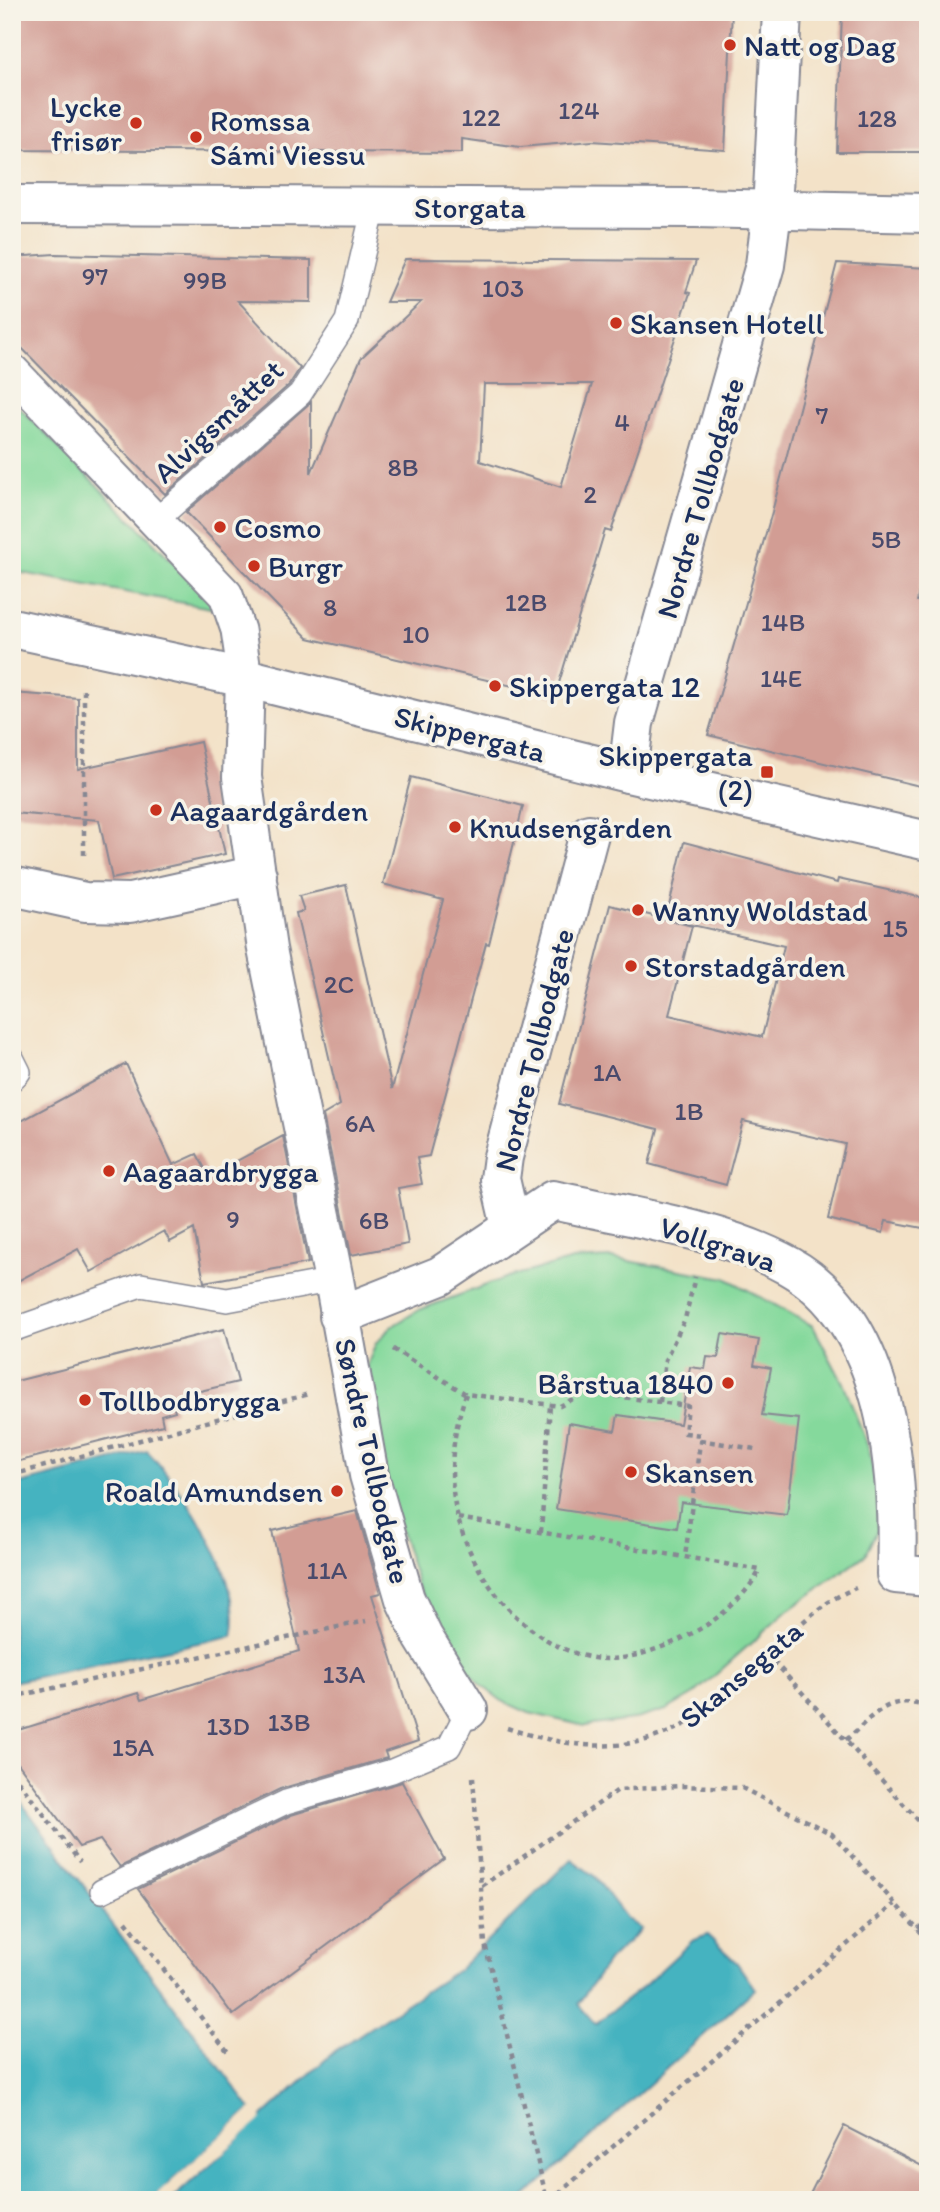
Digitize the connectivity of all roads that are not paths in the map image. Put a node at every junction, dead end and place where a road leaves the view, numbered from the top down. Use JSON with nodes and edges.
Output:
{"nodes":[{"id":1,"x":782,"y":12,"type":"edge"},
{"id":2,"x":12,"y":205,"type":"edge"},
{"id":3,"x":374,"y":206,"type":"junction"},
{"id":4,"x":772,"y":211,"type":"junction"},
{"id":5,"x":928,"y":213,"type":"edge"},
{"id":6,"x":12,"y":371,"type":"edge"},
{"id":7,"x":155,"y":521,"type":"junction"},
{"id":8,"x":12,"y":628,"type":"edge"},
{"id":9,"x":245,"y":678,"type":"junction"},
{"id":10,"x":628,"y":773,"type":"junction"},
{"id":11,"x":589,"y":834,"type":"dead end"},
{"id":12,"x":928,"y":841,"type":"edge"},
{"id":13,"x":257,"y":875,"type":"junction"},
{"id":14,"x":12,"y":886,"type":"edge"},
{"id":15,"x":12,"y":1058,"type":"edge"},
{"id":16,"x":12,"y":1079,"type":"edge"},
{"id":17,"x":510,"y":1227,"type":"junction"},
{"id":18,"x":337,"y":1298,"type":"junction"},
{"id":19,"x":12,"y":1330,"type":"edge"},
{"id":20,"x":912,"y":1575,"type":"edge"},
{"id":21,"x":468,"y":1710,"type":"joint"},
{"id":22,"x":102,"y":1891,"type":"dead end"}],
"edges":[{"from":1,"to":4,"type":"street","name":"Nordre Tollbodgate"},
{"from":2,"to":3,"type":"street","name":"Storgata"},
{"from":3,"to":4,"type":"street","name":"Storgata"},
{"from":3,"to":7,"type":"lane","name":"Alvigsmåttet"},
{"from":4,"to":5,"type":"street","name":"Storgata"},
{"from":4,"to":10,"type":"street","name":"Nordre Tollbodgate"},
{"from":6,"to":7,"type":"street"},
{"from":7,"to":9,"type":"street"},
{"from":8,"to":9,"type":"street","name":"Skippergata"},
{"from":9,"to":10,"type":"street","name":"Skippergata"},
{"from":9,"to":13,"type":"street","name":"Søndre Tollbodgate"},
{"from":10,"to":12,"type":"street","name":"Skippergata"},
{"from":11,"to":17,"type":"street","name":"Nordre Tollbodgate"},
{"from":13,"to":14,"type":"street"},
{"from":13,"to":18,"type":"street","name":"Søndre Tollbodgate"},
{"from":15,"to":16,"type":"lane"},
{"from":17,"to":18,"type":"street","name":"Vollgrava"},
{"from":17,"to":20,"type":"street","name":"Vollgrava"},
{"from":18,"to":19,"type":"lane"},
{"from":18,"to":21,"type":"street","name":"Søndre Tollbodgate"},
{"from":21,"to":22,"type":"lane"}]}
